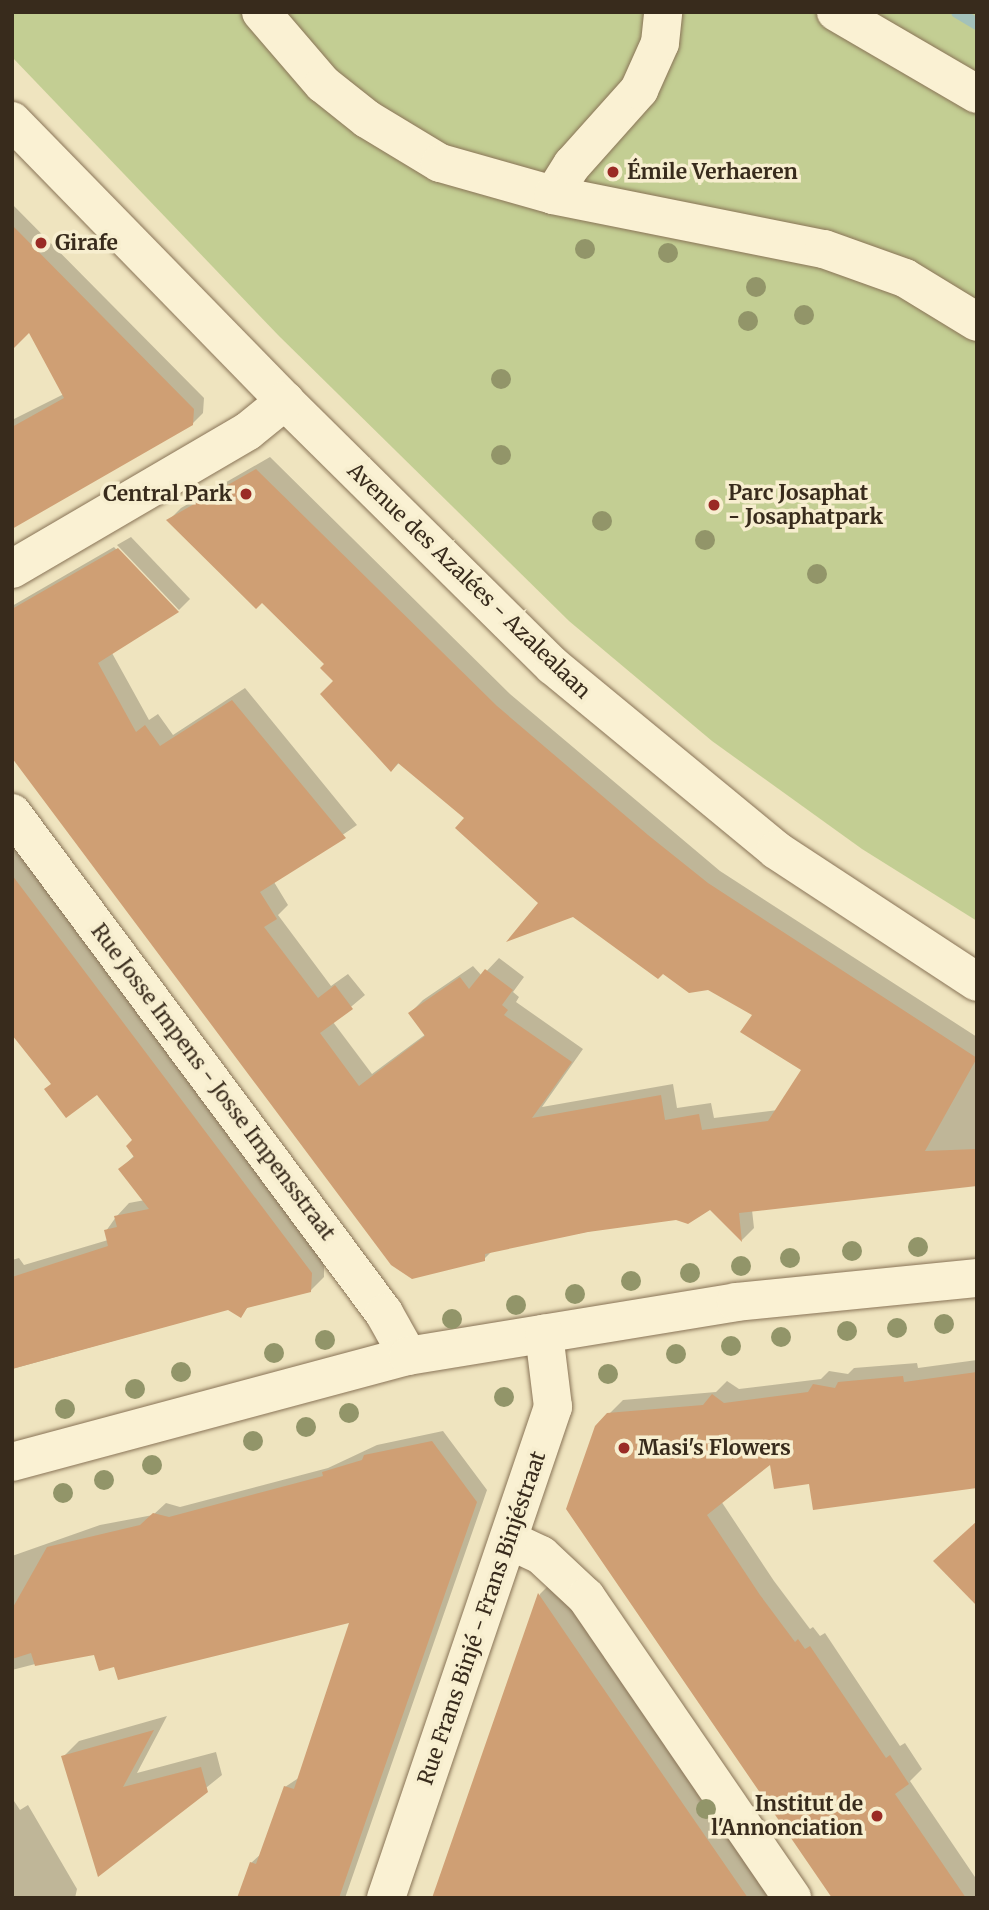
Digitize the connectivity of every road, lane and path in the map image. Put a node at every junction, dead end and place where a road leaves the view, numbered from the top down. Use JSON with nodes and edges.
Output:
{"nodes":[{"id":1,"x":261,"y":12,"type":"edge"},
{"id":2,"x":663,"y":12,"type":"edge"},
{"id":3,"x":836,"y":12,"type":"edge"},
{"id":4,"x":977,"y":94,"type":"edge"},
{"id":5,"x":12,"y":121,"type":"edge"},
{"id":6,"x":553,"y":195,"type":"junction"},
{"id":7,"x":977,"y":322,"type":"edge"},
{"id":8,"x":285,"y":401,"type":"junction"},
{"id":9,"x":12,"y":569,"type":"edge"},
{"id":10,"x":12,"y":813,"type":"edge"},
{"id":11,"x":977,"y":982,"type":"edge"},
{"id":12,"x":977,"y":1278,"type":"edge"},
{"id":13,"x":544,"y":1334,"type":"junction"},
{"id":14,"x":408,"y":1356,"type":"junction"},
{"id":15,"x":12,"y":1462,"type":"edge"},
{"id":16,"x":511,"y":1541,"type":"junction"},
{"id":17,"x":386,"y":1898,"type":"edge"},
{"id":18,"x":792,"y":1898,"type":"edge"}],
"edges":[{"from":1,"to":6,"type":"street"},
{"from":2,"to":6,"type":"street"},
{"from":3,"to":4,"type":"street"},
{"from":5,"to":8,"type":"street","name":"Avenue des Azalées - Azalealaan"},
{"from":6,"to":7,"type":"street"},
{"from":8,"to":9,"type":"street"},
{"from":8,"to":11,"type":"street","name":"Avenue des Azalées - Azalealaan"},
{"from":10,"to":14,"type":"street","name":"Rue Josse Impens - Josse Impensstraat"},
{"from":12,"to":13,"type":"street"},
{"from":13,"to":14,"type":"street"},
{"from":13,"to":16,"type":"street","name":"Rue Frans Binjé - Frans Binjéstraat"},
{"from":14,"to":15,"type":"street"},
{"from":16,"to":17,"type":"street","name":"Rue Frans Binjé - Frans Binjéstraat"},
{"from":16,"to":18,"type":"street"}]}
